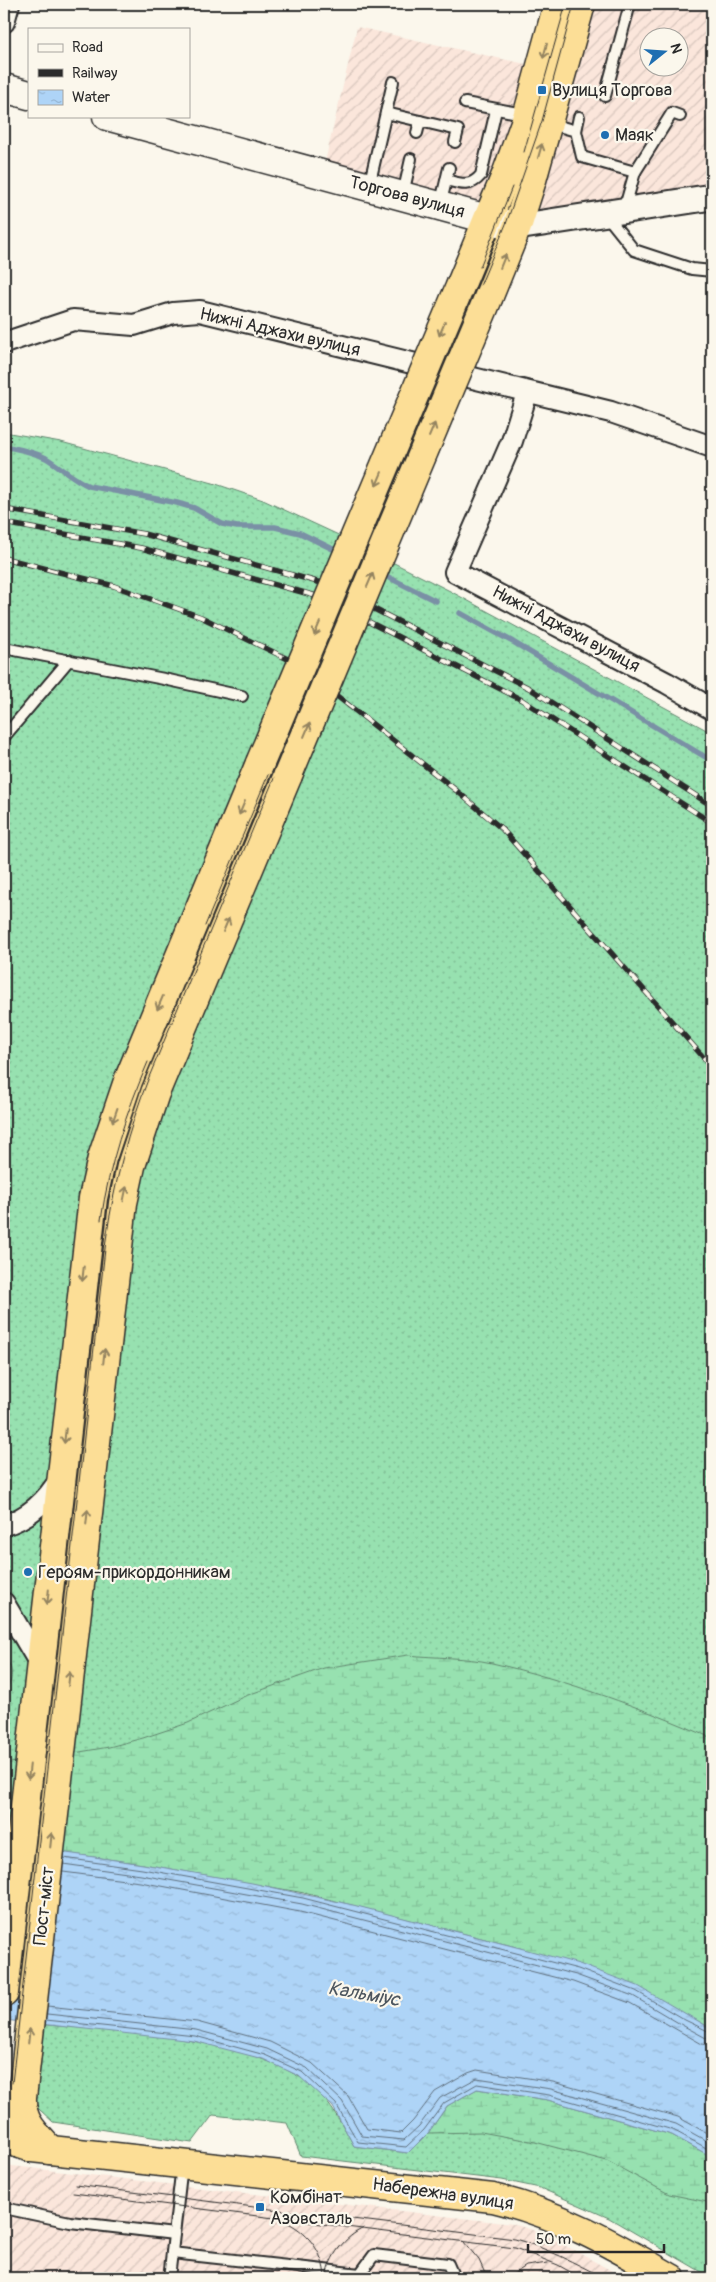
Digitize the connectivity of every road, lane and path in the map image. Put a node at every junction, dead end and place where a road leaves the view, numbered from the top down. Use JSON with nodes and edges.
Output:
{"nodes":[{"id":1,"x":9,"y":4,"type":"edge"},
{"id":2,"x":558,"y":4,"type":"edge"},
{"id":3,"x":581,"y":4,"type":"edge"},
{"id":4,"x":630,"y":4,"type":"edge"},
{"id":5,"x":4,"y":22,"type":"edge"},
{"id":6,"x":393,"y":82,"type":"dead end"},
{"id":7,"x":4,"y":88,"type":"edge"},
{"id":8,"x":28,"y":95,"type":"edge"},
{"id":9,"x":605,"y":96,"type":"dead end"},
{"id":10,"x":465,"y":102,"type":"dead end"},
{"id":11,"x":496,"y":110,"type":"junction"},
{"id":12,"x":386,"y":113,"type":"junction"},
{"id":13,"x":680,"y":116,"type":"dead end"},
{"id":14,"x":579,"y":117,"type":"dead end"},
{"id":15,"x":114,"y":118,"type":"edge"},
{"id":16,"x":538,"y":120,"type":"junction"},
{"id":17,"x":420,"y":121,"type":"junction"},
{"id":18,"x":576,"y":131,"type":"junction"},
{"id":19,"x":417,"y":133,"type":"dead end"},
{"id":20,"x":455,"y":142,"type":"dead end"},
{"id":21,"x":411,"y":159,"type":"dead end"},
{"id":22,"x":449,"y":168,"type":"dead end"},
{"id":23,"x":635,"y":172,"type":"junction"},
{"id":24,"x":446,"y":180,"type":"junction"},
{"id":25,"x":368,"y":187,"type":"junction"},
{"id":26,"x":402,"y":196,"type":"junction"},
{"id":27,"x":712,"y":197,"type":"edge"},
{"id":28,"x":440,"y":206,"type":"junction"},
{"id":29,"x":614,"y":212,"type":"junction"},
{"id":30,"x":488,"y":219,"type":"junction"},
{"id":31,"x":517,"y":227,"type":"junction"},
{"id":32,"x":712,"y":271,"type":"edge"},
{"id":33,"x":4,"y":343,"type":"edge"},
{"id":34,"x":527,"y":393,"type":"junction"},
{"id":35,"x":712,"y":447,"type":"edge"},
{"id":36,"x":4,"y":648,"type":"edge"},
{"id":37,"x":68,"y":660,"type":"junction"},
{"id":38,"x":242,"y":696,"type":"dead end"},
{"id":39,"x":712,"y":709,"type":"edge"},
{"id":40,"x":4,"y":737,"type":"edge"},
{"id":41,"x":61,"y":1477,"type":"junction"},
{"id":42,"x":4,"y":1525,"type":"edge"},
{"id":43,"x":4,"y":1603,"type":"edge"},
{"id":44,"x":40,"y":1664,"type":"junction"},
{"id":45,"x":4,"y":1993,"type":"edge"},
{"id":46,"x":4,"y":2132,"type":"edge"},
{"id":47,"x":50,"y":2150,"type":"junction"},
{"id":48,"x":182,"y":2164,"type":"junction"},
{"id":49,"x":4,"y":2208,"type":"edge"},
{"id":50,"x":174,"y":2234,"type":"junction"},
{"id":51,"x":172,"y":2253,"type":"junction"},
{"id":52,"x":169,"y":2278,"type":"edge"},
{"id":53,"x":454,"y":2278,"type":"edge"},
{"id":54,"x":671,"y":2278,"type":"edge"}],
"edges":[{"from":1,"to":5,"type":"street"},
{"from":2,"to":16,"type":"highway","one_way":true},
{"from":3,"to":16,"type":"highway"},
{"from":4,"to":9,"type":"lane"},
{"from":6,"to":12,"type":"lane"},
{"from":7,"to":8,"type":"main road"},
{"from":10,"to":11,"type":"lane"},
{"from":11,"to":16,"type":"lane"},
{"from":11,"to":24,"type":"lane"},
{"from":12,"to":17,"type":"lane"},
{"from":12,"to":25,"type":"lane"},
{"from":13,"to":23,"type":"lane"},
{"from":14,"to":18,"type":"lane"},
{"from":15,"to":25,"type":"main road","name":"Торгова вулиця"},
{"from":16,"to":18,"type":"lane"},
{"from":16,"to":30,"type":"highway","name":"Пост-міст"},
{"from":31,"to":16,"type":"highway","name":"Пост-міст","one_way":true},
{"from":17,"to":19,"type":"lane"},
{"from":17,"to":20,"type":"lane"},
{"from":18,"to":23,"type":"lane"},
{"from":21,"to":26,"type":"lane"},
{"from":22,"to":24,"type":"lane"},
{"from":23,"to":29,"type":"lane"},
{"from":24,"to":28,"type":"lane"},
{"from":25,"to":26,"type":"main road","name":"Торгова вулиця"},
{"from":26,"to":28,"type":"main road","name":"Торгова вулиця"},
{"from":27,"to":29,"type":"street","name":"Торгова вулиця"},
{"from":28,"to":30,"type":"main road","name":"Торгова вулиця"},
{"from":29,"to":31,"type":"street","name":"Торгова вулиця"},
{"from":29,"to":32,"type":"lane"},
{"from":30,"to":31,"type":"main road","name":"Торгова вулиця"},
{"from":30,"to":41,"type":"highway","name":"Пост-міст","one_way":true,"bridge":true},
{"from":47,"to":31,"type":"highway","name":"Пост-міст","one_way":true,"bridge":true},
{"from":33,"to":34,"type":"street","name":"Нижні Аджахи вулиця"},
{"from":34,"to":35,"type":"street","name":"Нижні Аджахи вулиця"},
{"from":34,"to":39,"type":"street","name":"Нижні Аджахи вулиця"},
{"from":36,"to":37,"type":"lane"},
{"from":37,"to":38,"type":"lane"},
{"from":37,"to":40,"type":"lane"},
{"from":41,"to":42,"type":"street"},
{"from":41,"to":44,"type":"highway","name":"Пост-міст","one_way":true},
{"from":43,"to":44,"type":"street"},
{"from":44,"to":45,"type":"highway","name":"Пост-міст","one_way":true},
{"from":46,"to":47,"type":"highway","name":"Набережна вулиця"},
{"from":47,"to":48,"type":"highway","name":"Набережна вулиця"},
{"from":48,"to":50,"type":"lane"},
{"from":48,"to":54,"type":"highway","name":"Набережна вулиця"},
{"from":49,"to":50,"type":"lane"},
{"from":50,"to":51,"type":"lane"},
{"from":51,"to":52,"type":"lane"},
{"from":51,"to":53,"type":"lane"}]}
